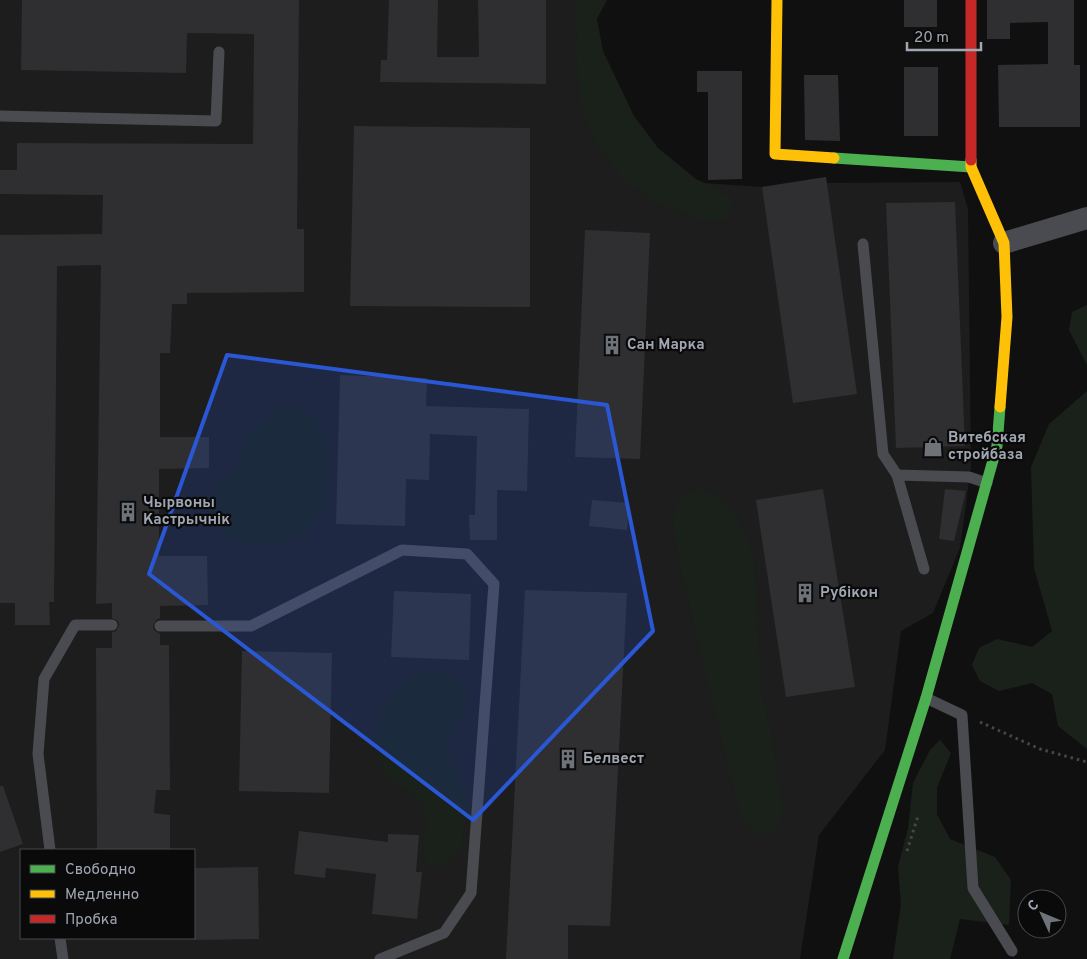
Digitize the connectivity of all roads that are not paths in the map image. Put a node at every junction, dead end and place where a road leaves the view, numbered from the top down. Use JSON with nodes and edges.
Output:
{"nodes":[{"id":1,"x":777,"y":0,"type":"edge"},
{"id":2,"x":971,"y":0,"type":"edge"},
{"id":3,"x":219,"y":52,"type":"dead end"},
{"id":4,"x":0,"y":116,"type":"edge"},
{"id":5,"x":971,"y":167,"type":"junction"},
{"id":6,"x":1087,"y":218,"type":"edge"},
{"id":7,"x":1004,"y":243,"type":"junction"},
{"id":8,"x":863,"y":244,"type":"dead end"},
{"id":9,"x":897,"y":475,"type":"junction"},
{"id":10,"x":987,"y":483,"type":"junction"},
{"id":11,"x":924,"y":569,"type":"dead end"},
{"id":12,"x":112,"y":625,"type":"dead end"},
{"id":13,"x":160,"y":626,"type":"dead end"},
{"id":14,"x":926,"y":698,"type":"junction"},
{"id":15,"x":50,"y":849,"type":"edge"},
{"id":16,"x":60,"y":939,"type":"edge"},
{"id":17,"x":1012,"y":951,"type":"dead end"},
{"id":18,"x":63,"y":959,"type":"edge"},
{"id":19,"x":380,"y":959,"type":"edge"},
{"id":20,"x":843,"y":959,"type":"edge"}],
"edges":[{"from":1,"to":5,"type":"street"},
{"from":2,"to":5,"type":"street"},
{"from":3,"to":4,"type":"lane"},
{"from":5,"to":7,"type":"street"},
{"from":6,"to":7,"type":"street"},
{"from":7,"to":10,"type":"street"},
{"from":8,"to":9,"type":"lane"},
{"from":9,"to":10,"type":"lane"},
{"from":9,"to":11,"type":"lane"},
{"from":10,"to":14,"type":"street"},
{"from":12,"to":15,"type":"lane"},
{"from":13,"to":19,"type":"lane"},
{"from":14,"to":17,"type":"lane"},
{"from":14,"to":20,"type":"street"},
{"from":16,"to":18,"type":"lane"}]}
